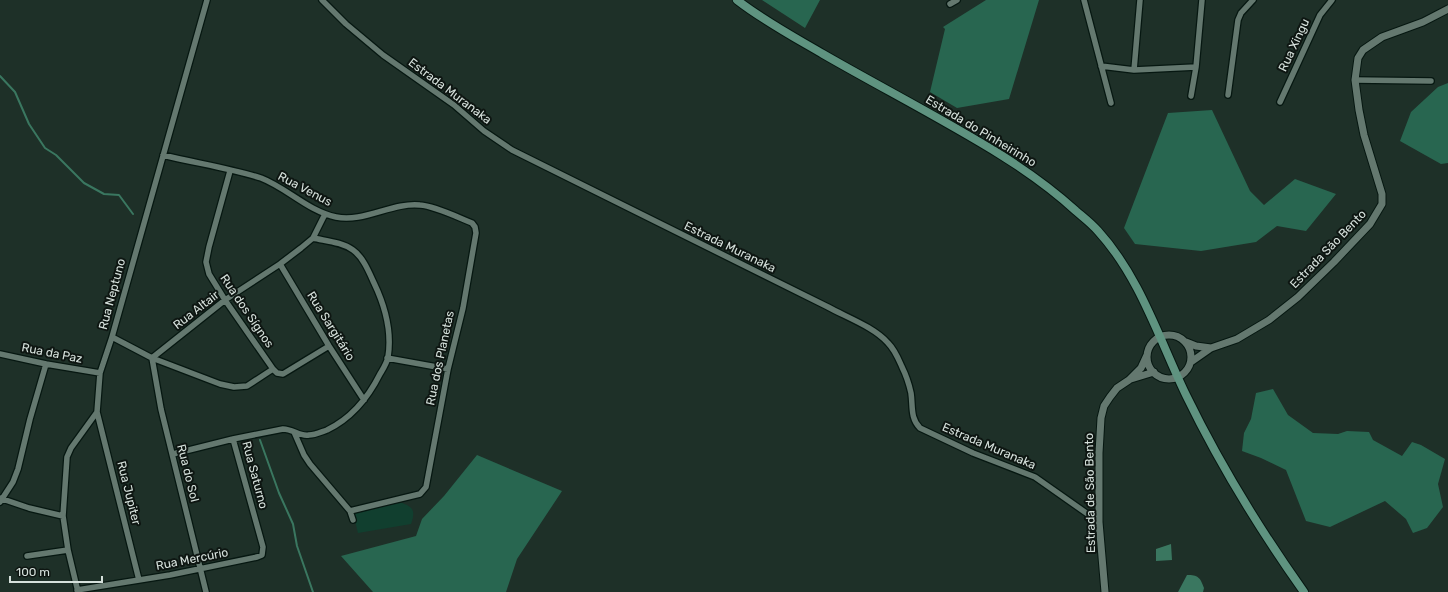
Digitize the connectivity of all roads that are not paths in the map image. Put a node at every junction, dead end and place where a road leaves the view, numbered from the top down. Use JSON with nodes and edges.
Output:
{"nodes":[{"id":1,"x":207,"y":0,"type":"edge"},
{"id":2,"x":322,"y":0,"type":"edge"},
{"id":3,"x":737,"y":0,"type":"edge"},
{"id":4,"x":957,"y":0,"type":"edge"},
{"id":5,"x":1084,"y":0,"type":"edge"},
{"id":6,"x":1140,"y":0,"type":"edge"},
{"id":7,"x":1202,"y":0,"type":"edge"},
{"id":8,"x":1254,"y":0,"type":"edge"},
{"id":9,"x":1332,"y":0,"type":"edge"},
{"id":10,"x":950,"y":4,"type":"dead end"},
{"id":11,"x":1448,"y":9,"type":"edge"},
{"id":12,"x":1101,"y":66,"type":"junction"},
{"id":13,"x":1196,"y":66,"type":"junction"},
{"id":14,"x":1134,"y":70,"type":"junction"},
{"id":15,"x":1355,"y":80,"type":"junction"},
{"id":16,"x":1431,"y":80,"type":"dead end"},
{"id":17,"x":1228,"y":95,"type":"dead end"},
{"id":18,"x":1191,"y":96,"type":"dead end"},
{"id":19,"x":1280,"y":102,"type":"dead end"},
{"id":20,"x":1111,"y":103,"type":"dead end"},
{"id":21,"x":163,"y":155,"type":"junction"},
{"id":22,"x":230,"y":171,"type":"junction"},
{"id":23,"x":325,"y":214,"type":"junction"},
{"id":24,"x":476,"y":233,"type":"joint"},
{"id":25,"x":313,"y":238,"type":"junction"},
{"id":26,"x":280,"y":264,"type":"junction"},
{"id":27,"x":225,"y":300,"type":"junction"},
{"id":28,"x":112,"y":337,"type":"junction"},
{"id":29,"x":1160,"y":337,"type":"junction"},
{"id":30,"x":1186,"y":342,"type":"junction"},
{"id":31,"x":330,"y":346,"type":"junction"},
{"id":32,"x":1211,"y":348,"type":"junction"},
{"id":33,"x":0,"y":354,"type":"edge"},
{"id":34,"x":1148,"y":355,"type":"junction"},
{"id":35,"x":152,"y":358,"type":"junction"},
{"id":36,"x":388,"y":358,"type":"junction"},
{"id":37,"x":1191,"y":362,"type":"junction"},
{"id":38,"x":46,"y":364,"type":"junction"},
{"id":39,"x":273,"y":369,"type":"junction"},
{"id":40,"x":448,"y":369,"type":"junction"},
{"id":41,"x":1154,"y":372,"type":"junction"},
{"id":42,"x":100,"y":373,"type":"junction"},
{"id":43,"x":1178,"y":377,"type":"junction"},
{"id":44,"x":1129,"y":380,"type":"junction"},
{"id":45,"x":364,"y":400,"type":"junction"},
{"id":46,"x":97,"y":412,"type":"junction"},
{"id":47,"x":294,"y":432,"type":"junction"},
{"id":48,"x":233,"y":439,"type":"junction"},
{"id":49,"x":173,"y":454,"type":"junction"},
{"id":50,"x":1,"y":499,"type":"edge"},
{"id":51,"x":350,"y":511,"type":"junction"},
{"id":52,"x":63,"y":516,"type":"junction"},
{"id":53,"x":353,"y":520,"type":"dead end"},
{"id":54,"x":1099,"y":522,"type":"junction"},
{"id":55,"x":68,"y":550,"type":"junction"},
{"id":56,"x":263,"y":554,"type":"joint"},
{"id":57,"x":27,"y":556,"type":"dead end"},
{"id":58,"x":200,"y":569,"type":"junction"},
{"id":59,"x":139,"y":580,"type":"junction"},
{"id":60,"x":78,"y":591,"type":"edge"},
{"id":61,"x":206,"y":592,"type":"edge"},
{"id":62,"x":1105,"y":592,"type":"edge"},
{"id":63,"x":1304,"y":592,"type":"edge"}],
"edges":[{"from":1,"to":21,"type":"street","name":"Rua Neptuno"},
{"from":2,"to":54,"type":"street","name":"Estrada Muranaka"},
{"from":3,"to":29,"type":"main road","name":"Estrada do Pinheirinho"},
{"from":4,"to":10,"type":"street"},
{"from":5,"to":12,"type":"street"},
{"from":6,"to":14,"type":"street"},
{"from":7,"to":13,"type":"street"},
{"from":8,"to":17,"type":"street"},
{"from":9,"to":19,"type":"street","name":"Rua Xingu"},
{"from":11,"to":15,"type":"street","name":"Estrada São Bento"},
{"from":12,"to":14,"type":"street"},
{"from":12,"to":20,"type":"street"},
{"from":13,"to":14,"type":"street"},
{"from":13,"to":18,"type":"street"},
{"from":15,"to":16,"type":"street"},
{"from":15,"to":32,"type":"street","name":"Estrada São Bento"},
{"from":21,"to":22,"type":"street","name":"Rua Venus"},
{"from":21,"to":28,"type":"street","name":"Rua Neptuno"},
{"from":22,"to":23,"type":"street","name":"Rua Venus"},
{"from":22,"to":27,"type":"street","name":"Rua dos Sígnos"},
{"from":23,"to":24,"type":"street","name":"Rua Venus"},
{"from":23,"to":25,"type":"street"},
{"from":24,"to":40,"type":"street","name":"Rua dos Planetas"},
{"from":25,"to":26,"type":"street","name":"Rua Altair"},
{"from":25,"to":36,"type":"street"},
{"from":26,"to":27,"type":"street","name":"Rua Altair"},
{"from":26,"to":31,"type":"street","name":"Rua Sargitário"},
{"from":27,"to":35,"type":"street","name":"Rua Altair"},
{"from":27,"to":39,"type":"street","name":"Rua dos Sígnos"},
{"from":28,"to":35,"type":"street"},
{"from":28,"to":42,"type":"street","name":"Rua Neptuno"},
{"from":29,"to":30,"type":"street"},
{"from":29,"to":34,"type":"street"},
{"from":29,"to":43,"type":"main road","name":"Estrada do Pinheirinho"},
{"from":30,"to":32,"type":"street"},
{"from":30,"to":37,"type":"street"},
{"from":31,"to":39,"type":"street"},
{"from":31,"to":45,"type":"street","name":"Rua Sargitário"},
{"from":32,"to":37,"type":"street","name":"Estrada São Bento"},
{"from":33,"to":38,"type":"street","name":"Rua da Paz"},
{"from":34,"to":41,"type":"street"},
{"from":34,"to":44,"type":"street","name":"Estrada de São Bento"},
{"from":35,"to":39,"type":"street"},
{"from":35,"to":49,"type":"street","name":"Rua do Sol"},
{"from":36,"to":40,"type":"street"},
{"from":36,"to":45,"type":"street","name":"Rua Saturno"},
{"from":37,"to":43,"type":"street"},
{"from":38,"to":42,"type":"street","name":"Rua da Paz"},
{"from":38,"to":50,"type":"street"},
{"from":40,"to":51,"type":"street","name":"Rua dos Planetas"},
{"from":41,"to":43,"type":"street"},
{"from":41,"to":44,"type":"street","name":"Estrada de São Bento"},
{"from":42,"to":46,"type":"street","name":"Rua Neptuno"},
{"from":43,"to":63,"type":"main road","name":"Estrada do Pinheirinho"},
{"from":44,"to":54,"type":"street","name":"Estrada de São Bento"},
{"from":45,"to":47,"type":"street","name":"Rua Saturno"},
{"from":46,"to":52,"type":"street"},
{"from":46,"to":59,"type":"street","name":"Rua Jupiter"},
{"from":47,"to":48,"type":"street","name":"Rua Saturno"},
{"from":47,"to":51,"type":"street"},
{"from":48,"to":49,"type":"street"},
{"from":48,"to":56,"type":"street","name":"Rua Saturno"},
{"from":49,"to":58,"type":"street","name":"Rua do Sol"},
{"from":50,"to":52,"type":"street"},
{"from":51,"to":53,"type":"street"},
{"from":52,"to":55,"type":"street"},
{"from":54,"to":62,"type":"street","name":"Estrada de São Bento"},
{"from":55,"to":57,"type":"street"},
{"from":55,"to":60,"type":"street"},
{"from":56,"to":58,"type":"street","name":"Rua Mercúrio"},
{"from":58,"to":59,"type":"street","name":"Rua Mercúrio"},
{"from":58,"to":61,"type":"street","name":"Rua do Sol"},
{"from":59,"to":60,"type":"street","name":"Rua Mercúrio"}]}
